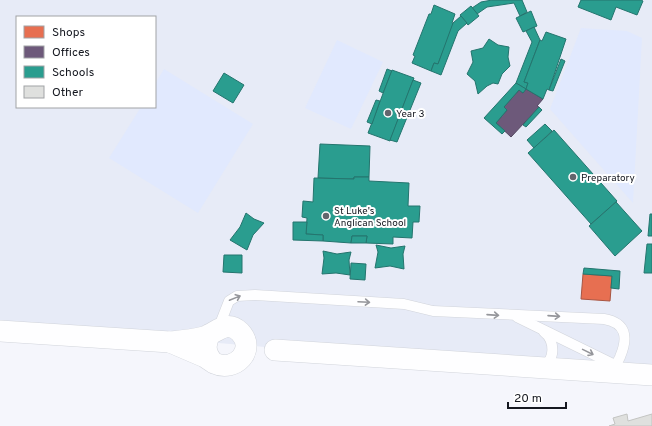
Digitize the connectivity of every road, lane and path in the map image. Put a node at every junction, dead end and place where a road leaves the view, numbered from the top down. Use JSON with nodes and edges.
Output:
{"nodes":[{"id":1,"x":515,"y":316,"type":"junction"},
{"id":2,"x":540,"y":328,"type":"junction"},
{"id":3,"x":0,"y":331,"type":"edge"},
{"id":4,"x":213,"y":331,"type":"junction"},
{"id":5,"x":239,"y":332,"type":"junction"},
{"id":6,"x":170,"y":342,"type":"junction"},
{"id":7,"x":275,"y":350,"type":"junction"},
{"id":8,"x":238,"y":362,"type":"junction"},
{"id":9,"x":214,"y":363,"type":"junction"},
{"id":10,"x":538,"y":367,"type":"junction"},
{"id":11,"x":627,"y":371,"type":"edge"}],
"edges":[{"from":1,"to":2,"type":"lane"},
{"from":4,"to":1,"type":"lane","one_way":true},
{"from":1,"to":11,"type":"lane","one_way":true},
{"from":2,"to":10,"type":"lane"},
{"from":2,"to":11,"type":"lane","one_way":true},
{"from":3,"to":6,"type":"street"},
{"from":4,"to":5,"type":"street"},
{"from":4,"to":6,"type":"street"},
{"from":4,"to":9,"type":"street"},
{"from":5,"to":7,"type":"street"},
{"from":5,"to":8,"type":"street"},
{"from":6,"to":9,"type":"street"},
{"from":7,"to":8,"type":"street"},
{"from":7,"to":10,"type":"street"},
{"from":8,"to":9,"type":"street"},
{"from":10,"to":11,"type":"street"}]}
